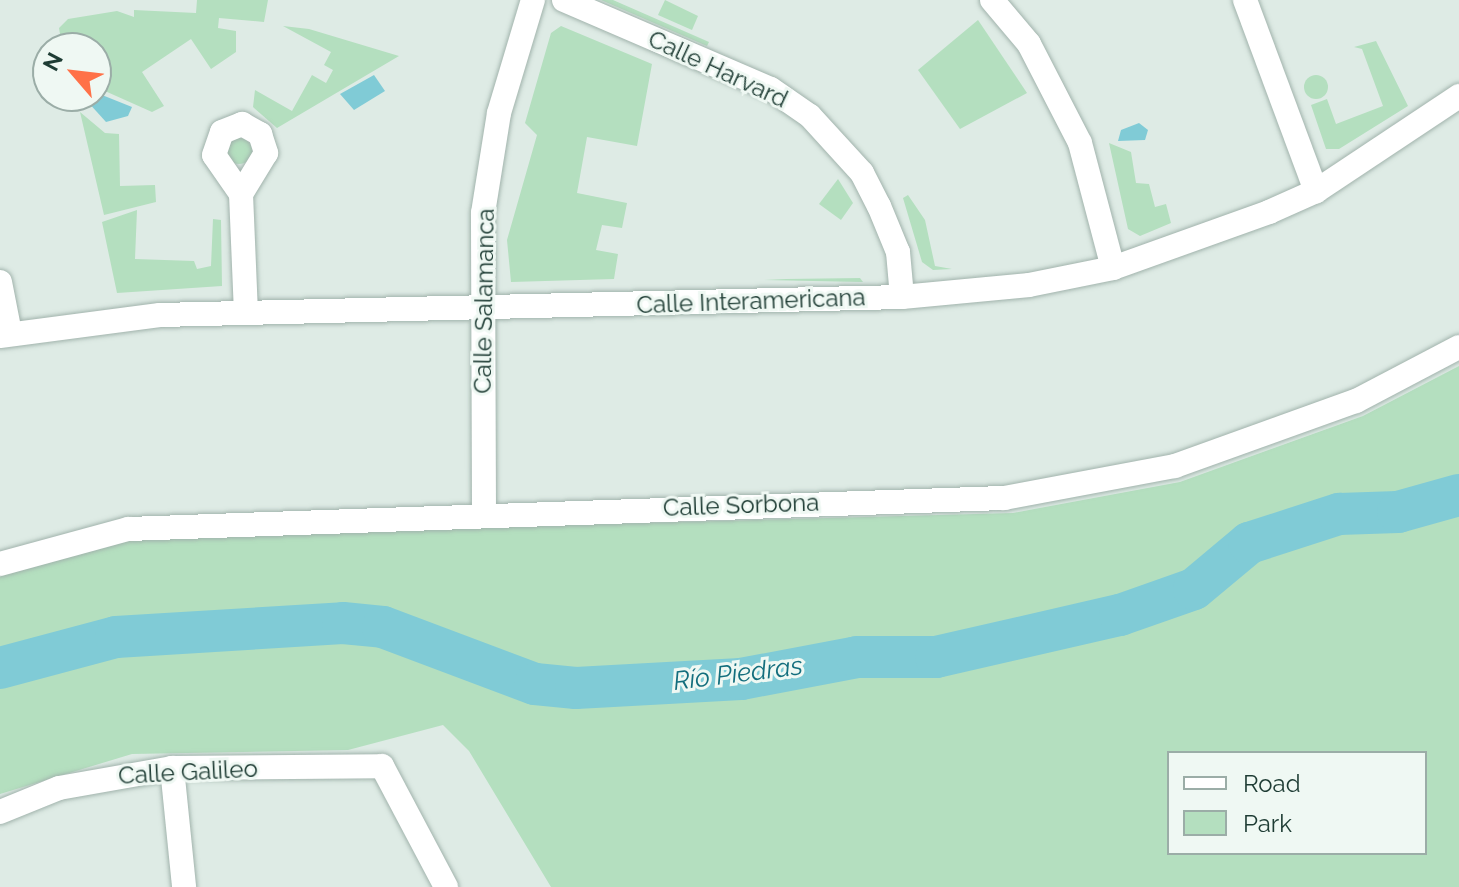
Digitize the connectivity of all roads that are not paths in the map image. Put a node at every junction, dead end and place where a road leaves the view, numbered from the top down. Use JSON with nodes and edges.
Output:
{"nodes":[{"id":1,"x":533,"y":0,"type":"edge"},
{"id":2,"x":564,"y":0,"type":"edge"},
{"id":3,"x":992,"y":0,"type":"edge"},
{"id":4,"x":1245,"y":0,"type":"edge"},
{"id":5,"x":1459,"y":96,"type":"edge"},
{"id":6,"x":1316,"y":191,"type":"junction"},
{"id":7,"x":241,"y":194,"type":"dead end"},
{"id":8,"x":1113,"y":268,"type":"junction"},
{"id":9,"x":0,"y":282,"type":"edge"},
{"id":10,"x":902,"y":297,"type":"junction"},
{"id":11,"x":481,"y":309,"type":"junction"},
{"id":12,"x":246,"y":311,"type":"junction"},
{"id":13,"x":5,"y":334,"type":"edge"},
{"id":14,"x":1459,"y":347,"type":"edge"},
{"id":15,"x":484,"y":513,"type":"junction"},
{"id":16,"x":0,"y":564,"type":"edge"},
{"id":17,"x":172,"y":768,"type":"junction"},
{"id":18,"x":0,"y":812,"type":"edge"},
{"id":19,"x":184,"y":887,"type":"edge"},
{"id":20,"x":446,"y":887,"type":"edge"}],
"edges":[{"from":1,"to":11,"type":"street","name":"Calle Salamanca"},
{"from":2,"to":10,"type":"street","name":"Calle Harvard"},
{"from":3,"to":8,"type":"street"},
{"from":4,"to":6,"type":"street"},
{"from":5,"to":6,"type":"street","name":"Calle Interamericana"},
{"from":6,"to":8,"type":"street","name":"Calle Interamericana"},
{"from":7,"to":12,"type":"street"},
{"from":8,"to":10,"type":"street","name":"Calle Interamericana"},
{"from":9,"to":13,"type":"street"},
{"from":10,"to":11,"type":"street","name":"Calle Interamericana"},
{"from":11,"to":12,"type":"street","name":"Calle Interamericana"},
{"from":11,"to":15,"type":"street","name":"Calle Salamanca"},
{"from":12,"to":13,"type":"street","name":"Calle Interamericana"},
{"from":14,"to":15,"type":"street","name":"Calle Sorbona"},
{"from":15,"to":16,"type":"street","name":"Calle Sorbona"},
{"from":17,"to":18,"type":"street","name":"Calle Galileo"},
{"from":17,"to":19,"type":"street"},
{"from":17,"to":20,"type":"street","name":"Calle Galileo"}]}
